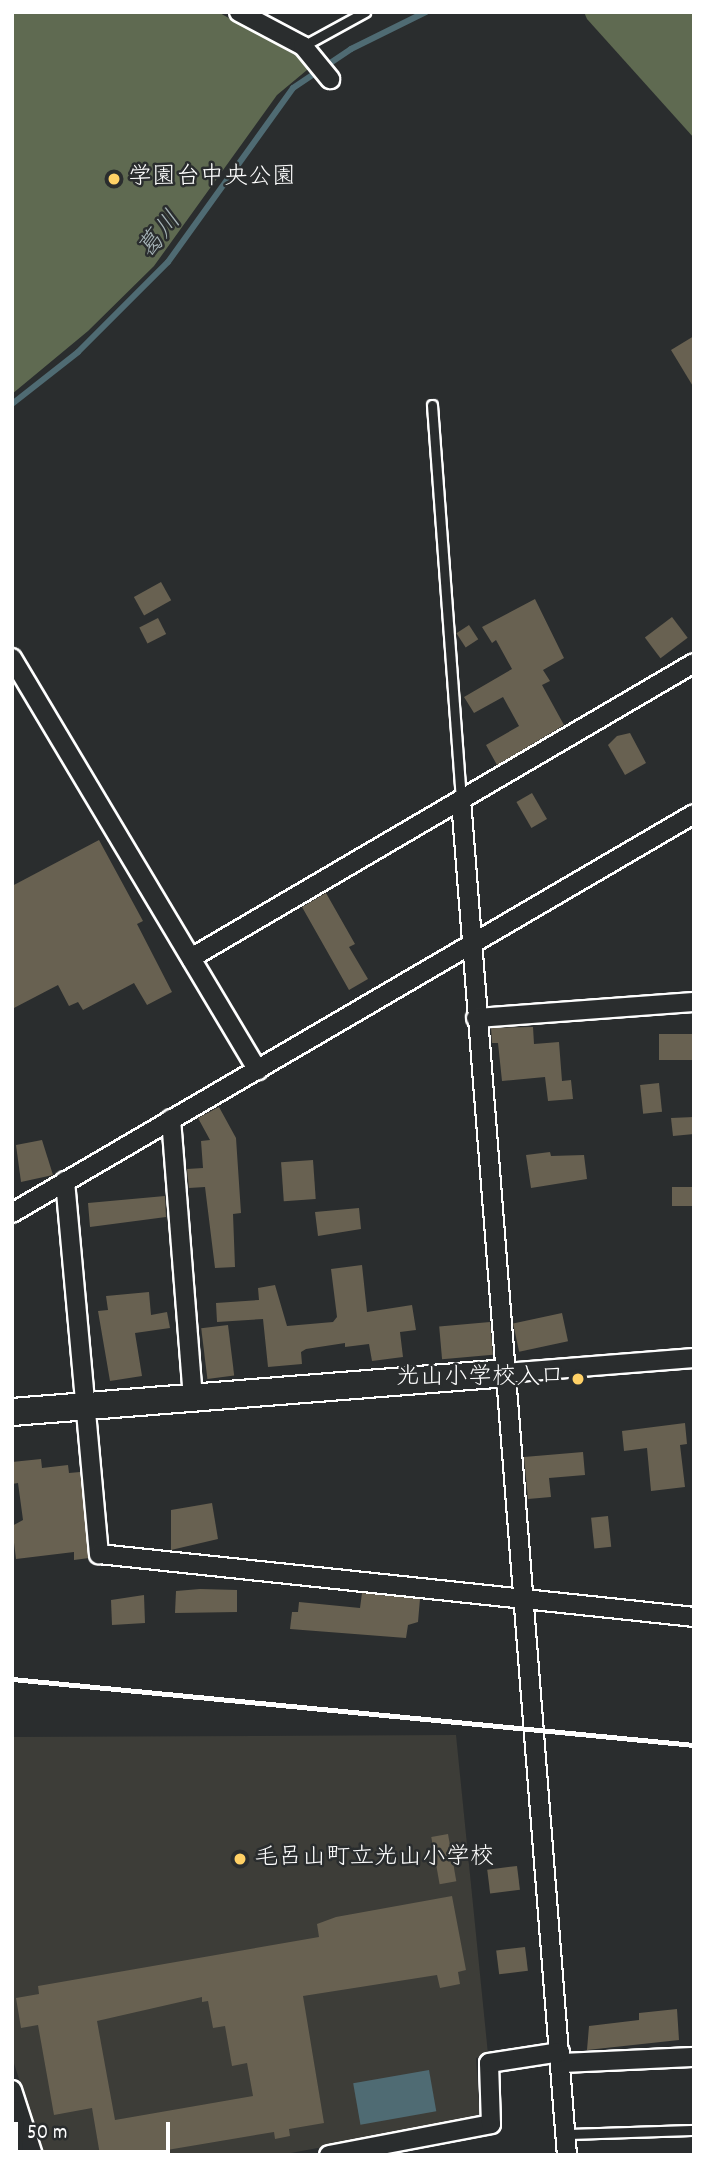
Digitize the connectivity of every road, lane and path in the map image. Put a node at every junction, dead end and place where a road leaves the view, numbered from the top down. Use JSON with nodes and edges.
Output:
{"nodes":[{"id":1,"x":239,"y":12,"type":"edge"},
{"id":2,"x":365,"y":12,"type":"edge"},
{"id":3,"x":303,"y":46,"type":"junction"},
{"id":4,"x":330,"y":79,"type":"dead end"},
{"id":5,"x":432,"y":405,"type":"dead end"},
{"id":6,"x":12,"y":658,"type":"edge"},
{"id":7,"x":694,"y":663,"type":"edge"},
{"id":8,"x":461,"y":800,"type":"junction"},
{"id":9,"x":694,"y":814,"type":"edge"},
{"id":10,"x":472,"y":944,"type":"junction"},
{"id":11,"x":191,"y":958,"type":"junction"},
{"id":12,"x":694,"y":1002,"type":"edge"},
{"id":13,"x":475,"y":1018,"type":"junction"},
{"id":14,"x":258,"y":1070,"type":"junction"},
{"id":15,"x":172,"y":1119,"type":"junction"},
{"id":16,"x":65,"y":1181,"type":"junction"},
{"id":17,"x":12,"y":1213,"type":"edge"},
{"id":18,"x":694,"y":1358,"type":"edge"},
{"id":19,"x":504,"y":1373,"type":"junction"},
{"id":20,"x":193,"y":1398,"type":"junction"},
{"id":21,"x":86,"y":1407,"type":"junction"},
{"id":22,"x":12,"y":1412,"type":"edge"},
{"id":23,"x":522,"y":1600,"type":"junction"},
{"id":24,"x":694,"y":1617,"type":"edge"},
{"id":25,"x":560,"y":2057,"type":"junction"},
{"id":26,"x":694,"y":2057,"type":"edge"},
{"id":27,"x":14,"y":2095,"type":"edge"},
{"id":28,"x":694,"y":2130,"type":"edge"},
{"id":29,"x":566,"y":2134,"type":"junction"},
{"id":30,"x":13,"y":2155,"type":"edge"},
{"id":31,"x":33,"y":2155,"type":"edge"},
{"id":32,"x":329,"y":2155,"type":"edge"},
{"id":33,"x":567,"y":2155,"type":"edge"}],
"edges":[{"from":1,"to":3,"type":"street"},
{"from":2,"to":3,"type":"lane"},
{"from":3,"to":4,"type":"street"},
{"from":5,"to":8,"type":"lane"},
{"from":6,"to":11,"type":"street"},
{"from":7,"to":8,"type":"street"},
{"from":8,"to":10,"type":"street"},
{"from":8,"to":11,"type":"street"},
{"from":9,"to":10,"type":"street"},
{"from":10,"to":13,"type":"street"},
{"from":10,"to":14,"type":"street"},
{"from":11,"to":14,"type":"street"},
{"from":12,"to":13,"type":"street"},
{"from":13,"to":19,"type":"street"},
{"from":14,"to":15,"type":"street"},
{"from":15,"to":16,"type":"street"},
{"from":15,"to":20,"type":"street"},
{"from":16,"to":17,"type":"street"},
{"from":16,"to":21,"type":"street"},
{"from":18,"to":19,"type":"street"},
{"from":19,"to":20,"type":"street"},
{"from":19,"to":23,"type":"street"},
{"from":20,"to":21,"type":"street"},
{"from":21,"to":22,"type":"street"},
{"from":21,"to":23,"type":"street"},
{"from":23,"to":24,"type":"street"},
{"from":23,"to":25,"type":"street"},
{"from":25,"to":26,"type":"street"},
{"from":25,"to":29,"type":"street"},
{"from":25,"to":32,"type":"street"},
{"from":27,"to":30,"type":"street"},
{"from":27,"to":31,"type":"street"},
{"from":28,"to":29,"type":"lane"},
{"from":29,"to":33,"type":"street"}]}
